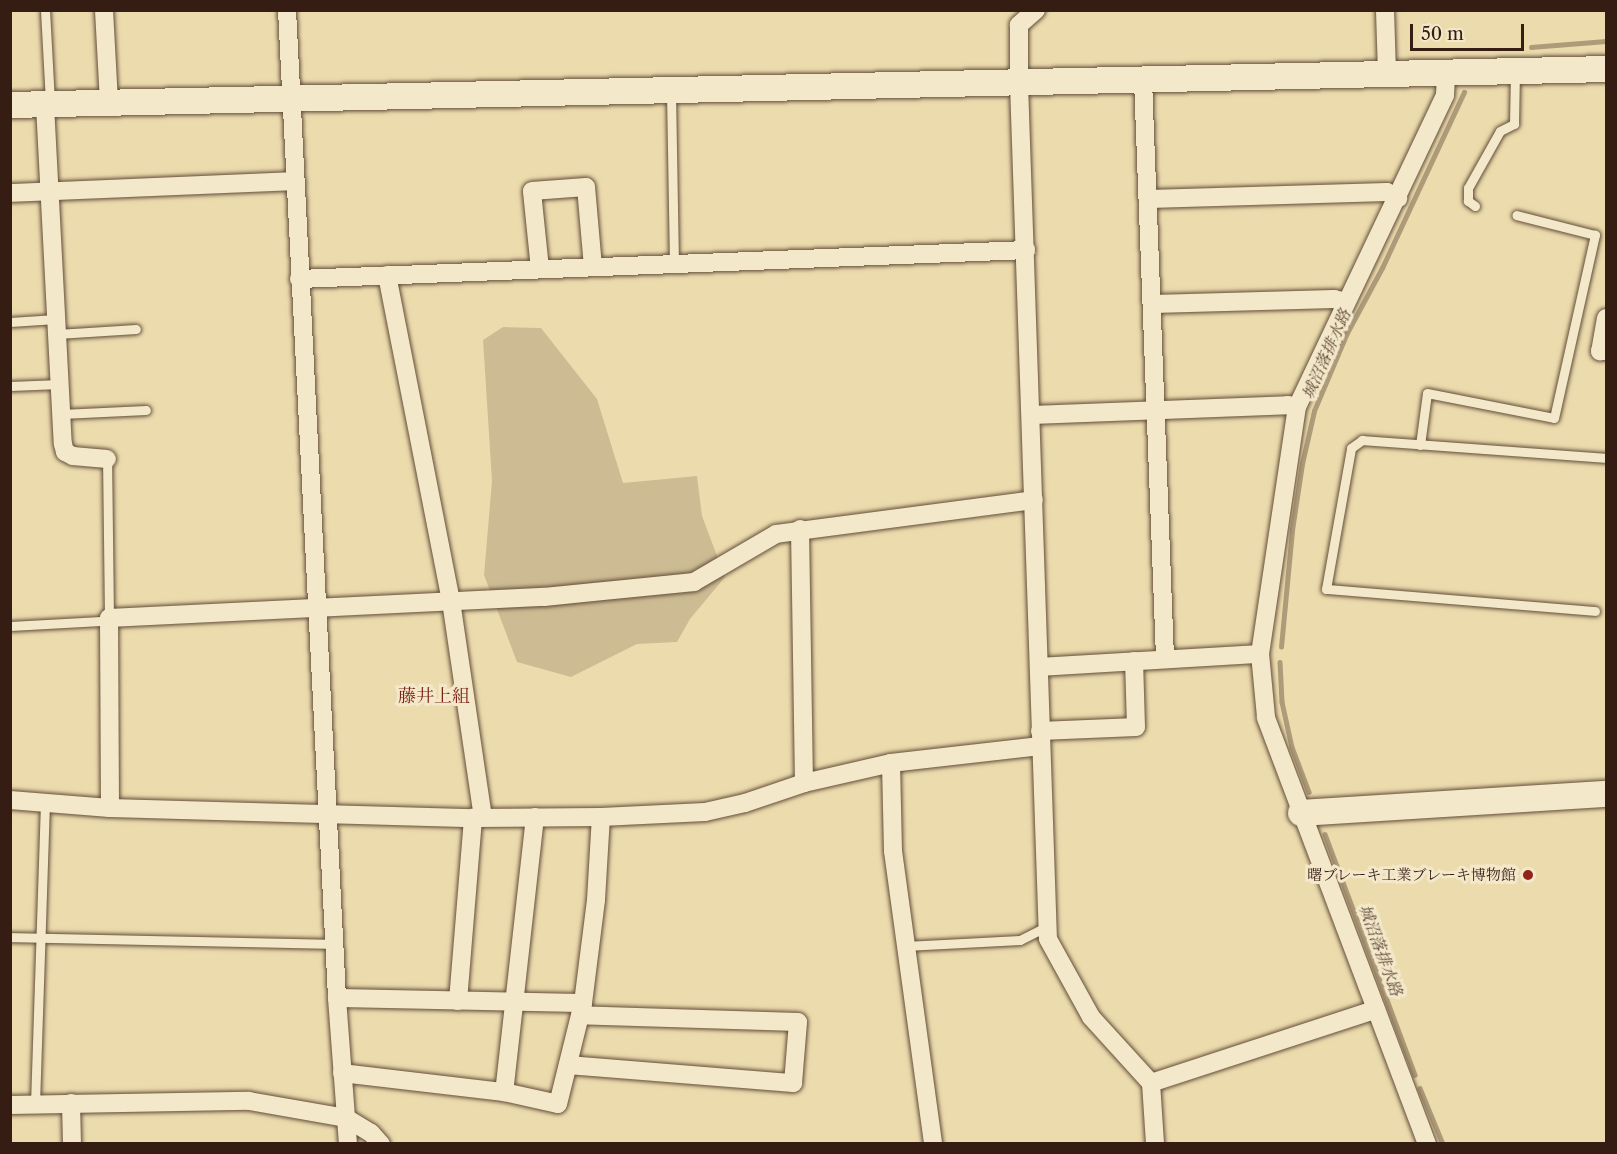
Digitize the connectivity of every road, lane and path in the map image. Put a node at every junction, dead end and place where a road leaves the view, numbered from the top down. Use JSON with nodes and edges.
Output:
{"nodes":[{"id":1,"x":45,"y":10,"type":"edge"},
{"id":2,"x":104,"y":10,"type":"edge"},
{"id":3,"x":287,"y":10,"type":"edge"},
{"id":4,"x":1036,"y":10,"type":"edge"},
{"id":5,"x":1385,"y":10,"type":"edge"},
{"id":6,"x":1606,"y":69,"type":"edge"},
{"id":7,"x":1515,"y":72,"type":"junction"},
{"id":8,"x":1446,"y":74,"type":"junction"},
{"id":9,"x":1387,"y":75,"type":"junction"},
{"id":10,"x":1143,"y":80,"type":"junction"},
{"id":11,"x":1019,"y":84,"type":"junction"},
{"id":12,"x":671,"y":92,"type":"junction"},
{"id":13,"x":291,"y":99,"type":"junction"},
{"id":14,"x":109,"y":103,"type":"junction"},
{"id":15,"x":10,"y":105,"type":"edge"},
{"id":16,"x":47,"y":105,"type":"junction"},
{"id":17,"x":294,"y":181,"type":"junction"},
{"id":18,"x":50,"y":190,"type":"junction"},
{"id":19,"x":10,"y":193,"type":"edge"},
{"id":20,"x":1398,"y":198,"type":"junction"},
{"id":21,"x":1149,"y":200,"type":"junction"},
{"id":22,"x":1475,"y":206,"type":"dead end"},
{"id":23,"x":1516,"y":215,"type":"dead end"},
{"id":24,"x":1026,"y":250,"type":"junction"},
{"id":25,"x":674,"y":264,"type":"junction"},
{"id":26,"x":593,"y":267,"type":"junction"},
{"id":27,"x":540,"y":269,"type":"junction"},
{"id":28,"x":387,"y":275,"type":"junction"},
{"id":29,"x":299,"y":279,"type":"junction"},
{"id":30,"x":1346,"y":302,"type":"junction"},
{"id":31,"x":1153,"y":304,"type":"junction"},
{"id":32,"x":1606,"y":318,"type":"edge"},
{"id":33,"x":10,"y":322,"type":"edge"},
{"id":34,"x":57,"y":326,"type":"junction"},
{"id":35,"x":136,"y":329,"type":"dead end"},
{"id":36,"x":1606,"y":351,"type":"edge"},
{"id":37,"x":60,"y":384,"type":"junction"},
{"id":38,"x":10,"y":386,"type":"edge"},
{"id":39,"x":1298,"y":407,"type":"junction"},
{"id":40,"x":146,"y":410,"type":"dead end"},
{"id":41,"x":1155,"y":410,"type":"junction"},
{"id":42,"x":61,"y":414,"type":"junction"},
{"id":43,"x":1032,"y":415,"type":"junction"},
{"id":44,"x":1420,"y":445,"type":"junction"},
{"id":45,"x":1606,"y":458,"type":"edge"},
{"id":46,"x":107,"y":459,"type":"joint"},
{"id":47,"x":1034,"y":500,"type":"junction"},
{"id":48,"x":800,"y":529,"type":"junction"},
{"id":49,"x":451,"y":601,"type":"junction"},
{"id":50,"x":319,"y":606,"type":"junction"},
{"id":51,"x":1595,"y":611,"type":"dead end"},
{"id":52,"x":109,"y":618,"type":"junction"},
{"id":53,"x":10,"y":626,"type":"edge"},
{"id":54,"x":1260,"y":654,"type":"junction"},
{"id":55,"x":1165,"y":659,"type":"junction"},
{"id":56,"x":1134,"y":661,"type":"junction"},
{"id":57,"x":1039,"y":667,"type":"junction"},
{"id":58,"x":1040,"y":739,"type":"junction"},
{"id":59,"x":891,"y":763,"type":"junction"},
{"id":60,"x":804,"y":783,"type":"junction"},
{"id":61,"x":1606,"y":794,"type":"edge"},
{"id":62,"x":10,"y":800,"type":"edge"},
{"id":63,"x":45,"y":804,"type":"junction"},
{"id":64,"x":110,"y":808,"type":"junction"},
{"id":65,"x":1301,"y":813,"type":"junction"},
{"id":66,"x":327,"y":814,"type":"junction"},
{"id":67,"x":535,"y":817,"type":"junction"},
{"id":68,"x":478,"y":818,"type":"junction"},
{"id":69,"x":601,"y":818,"type":"junction"},
{"id":70,"x":1048,"y":926,"type":"junction"},
{"id":71,"x":40,"y":936,"type":"junction"},
{"id":72,"x":10,"y":937,"type":"edge"},
{"id":73,"x":334,"y":944,"type":"junction"},
{"id":74,"x":904,"y":946,"type":"junction"},
{"id":75,"x":337,"y":998,"type":"junction"},
{"id":76,"x":458,"y":1001,"type":"junction"},
{"id":77,"x":516,"y":1002,"type":"junction"},
{"id":78,"x":582,"y":1009,"type":"junction"},
{"id":79,"x":1375,"y":1010,"type":"junction"},
{"id":80,"x":568,"y":1065,"type":"junction"},
{"id":81,"x":342,"y":1073,"type":"junction"},
{"id":82,"x":1150,"y":1083,"type":"junction"},
{"id":83,"x":504,"y":1092,"type":"junction"},
{"id":84,"x":71,"y":1103,"type":"junction"},
{"id":85,"x":35,"y":1104,"type":"junction"},
{"id":86,"x":10,"y":1105,"type":"edge"},
{"id":87,"x":346,"y":1118,"type":"junction"},
{"id":88,"x":72,"y":1143,"type":"edge"},
{"id":89,"x":348,"y":1143,"type":"edge"},
{"id":90,"x":381,"y":1143,"type":"edge"},
{"id":91,"x":933,"y":1143,"type":"edge"},
{"id":92,"x":1155,"y":1143,"type":"edge"},
{"id":93,"x":1427,"y":1143,"type":"edge"}],
"edges":[{"from":1,"to":16,"type":"lane"},
{"from":2,"to":14,"type":"street"},
{"from":3,"to":13,"type":"street"},
{"from":4,"to":11,"type":"street"},
{"from":5,"to":9,"type":"street"},
{"from":6,"to":7,"type":"street"},
{"from":7,"to":8,"type":"street"},
{"from":7,"to":22,"type":"lane"},
{"from":8,"to":9,"type":"street"},
{"from":8,"to":20,"type":"street"},
{"from":9,"to":10,"type":"street"},
{"from":10,"to":11,"type":"street"},
{"from":10,"to":21,"type":"street"},
{"from":11,"to":12,"type":"street"},
{"from":11,"to":24,"type":"street"},
{"from":12,"to":13,"type":"street"},
{"from":12,"to":25,"type":"lane"},
{"from":13,"to":14,"type":"street"},
{"from":13,"to":17,"type":"street"},
{"from":14,"to":16,"type":"street"},
{"from":15,"to":16,"type":"street"},
{"from":16,"to":18,"type":"street"},
{"from":17,"to":18,"type":"street"},
{"from":17,"to":29,"type":"street"},
{"from":18,"to":19,"type":"street"},
{"from":18,"to":34,"type":"street"},
{"from":20,"to":21,"type":"street"},
{"from":20,"to":30,"type":"street"},
{"from":21,"to":31,"type":"street"},
{"from":23,"to":44,"type":"lane"},
{"from":24,"to":25,"type":"street"},
{"from":24,"to":43,"type":"street"},
{"from":25,"to":26,"type":"street"},
{"from":26,"to":27,"type":"street"},
{"from":26,"to":27,"type":"street"},
{"from":27,"to":28,"type":"street"},
{"from":28,"to":29,"type":"street"},
{"from":28,"to":49,"type":"street"},
{"from":29,"to":50,"type":"street"},
{"from":30,"to":31,"type":"street"},
{"from":30,"to":39,"type":"street"},
{"from":31,"to":41,"type":"street"},
{"from":32,"to":36,"type":"street"},
{"from":33,"to":34,"type":"lane"},
{"from":34,"to":35,"type":"lane"},
{"from":34,"to":37,"type":"street"},
{"from":37,"to":38,"type":"lane"},
{"from":37,"to":42,"type":"street"},
{"from":39,"to":41,"type":"street"},
{"from":39,"to":54,"type":"street"},
{"from":40,"to":42,"type":"lane"},
{"from":41,"to":43,"type":"street"},
{"from":41,"to":55,"type":"street"},
{"from":42,"to":46,"type":"street"},
{"from":43,"to":47,"type":"street"},
{"from":44,"to":45,"type":"lane"},
{"from":44,"to":51,"type":"lane"},
{"from":46,"to":52,"type":"lane"},
{"from":47,"to":48,"type":"street"},
{"from":47,"to":57,"type":"street"},
{"from":48,"to":49,"type":"street"},
{"from":48,"to":60,"type":"street"},
{"from":49,"to":50,"type":"street"},
{"from":49,"to":68,"type":"street"},
{"from":50,"to":52,"type":"street"},
{"from":50,"to":66,"type":"street"},
{"from":52,"to":53,"type":"lane"},
{"from":52,"to":64,"type":"street"},
{"from":54,"to":55,"type":"street"},
{"from":54,"to":65,"type":"street"},
{"from":55,"to":56,"type":"street"},
{"from":56,"to":57,"type":"street"},
{"from":56,"to":58,"type":"street"},
{"from":57,"to":58,"type":"street"},
{"from":58,"to":59,"type":"street"},
{"from":58,"to":70,"type":"street"},
{"from":59,"to":60,"type":"street"},
{"from":59,"to":74,"type":"street"},
{"from":60,"to":69,"type":"street"},
{"from":61,"to":65,"type":"street"},
{"from":62,"to":63,"type":"street"},
{"from":63,"to":64,"type":"street"},
{"from":63,"to":71,"type":"lane"},
{"from":64,"to":66,"type":"street"},
{"from":65,"to":79,"type":"street"},
{"from":66,"to":68,"type":"street"},
{"from":66,"to":73,"type":"street"},
{"from":67,"to":68,"type":"street"},
{"from":67,"to":69,"type":"street"},
{"from":67,"to":77,"type":"street"},
{"from":68,"to":76,"type":"street"},
{"from":69,"to":78,"type":"street"},
{"from":70,"to":74,"type":"lane"},
{"from":70,"to":82,"type":"street"},
{"from":71,"to":72,"type":"lane"},
{"from":71,"to":73,"type":"lane"},
{"from":71,"to":85,"type":"lane"},
{"from":73,"to":75,"type":"street"},
{"from":74,"to":91,"type":"street"},
{"from":75,"to":76,"type":"street"},
{"from":75,"to":81,"type":"street"},
{"from":76,"to":77,"type":"street"},
{"from":77,"to":78,"type":"street"},
{"from":77,"to":83,"type":"street"},
{"from":78,"to":80,"type":"street"},
{"from":78,"to":80,"type":"street"},
{"from":79,"to":82,"type":"street"},
{"from":79,"to":93,"type":"street"},
{"from":80,"to":83,"type":"street"},
{"from":81,"to":83,"type":"street"},
{"from":81,"to":87,"type":"street"},
{"from":82,"to":92,"type":"street"},
{"from":84,"to":85,"type":"street"},
{"from":84,"to":87,"type":"street"},
{"from":84,"to":88,"type":"street"},
{"from":85,"to":86,"type":"street"},
{"from":87,"to":89,"type":"street"},
{"from":87,"to":90,"type":"street"}]}
